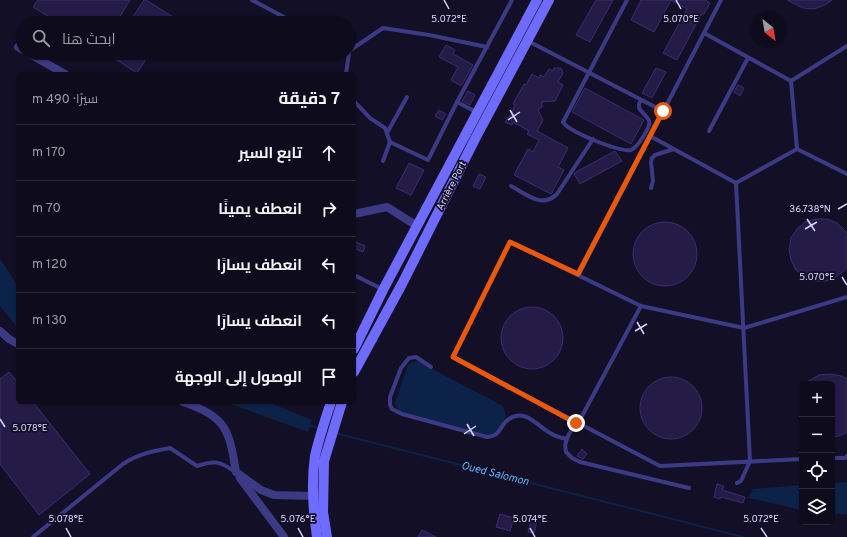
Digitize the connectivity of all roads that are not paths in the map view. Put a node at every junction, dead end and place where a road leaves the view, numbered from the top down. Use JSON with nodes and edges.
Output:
{"nodes":[{"id":1,"x":252,"y":0,"type":"edge"},
{"id":2,"x":512,"y":0,"type":"edge"},
{"id":3,"x":537,"y":0,"type":"edge"},
{"id":4,"x":549,"y":0,"type":"edge"},
{"id":5,"x":627,"y":0,"type":"edge"},
{"id":6,"x":721,"y":0,"type":"edge"},
{"id":7,"x":283,"y":16,"type":"edge"},
{"id":8,"x":704,"y":33,"type":"junction"},
{"id":9,"x":528,"y":40,"type":"junction"},
{"id":10,"x":847,"y":46,"type":"edge"},
{"id":11,"x":356,"y":47,"type":"edge"},
{"id":12,"x":487,"y":47,"type":"junction"},
{"id":13,"x":748,"y":58,"type":"junction"},
{"id":14,"x":40,"y":60,"type":"edge"},
{"id":15,"x":348,"y":60,"type":"edge"},
{"id":16,"x":61,"y":72,"type":"edge"},
{"id":17,"x":346,"y":72,"type":"edge"},
{"id":18,"x":589,"y":72,"type":"junction"},
{"id":19,"x":791,"y":81,"type":"junction"},
{"id":20,"x":407,"y":97,"type":"dead end"},
{"id":21,"x":641,"y":100,"type":"junction"},
{"id":22,"x":457,"y":102,"type":"junction"},
{"id":23,"x":356,"y":103,"type":"edge"},
{"id":24,"x":663,"y":111,"type":"junction"},
{"id":25,"x":477,"y":113,"type":"junction"},
{"id":26,"x":487,"y":118,"type":"junction"},
{"id":27,"x":709,"y":131,"type":"dead end"},
{"id":28,"x":387,"y":133,"type":"junction"},
{"id":29,"x":650,"y":136,"type":"junction"},
{"id":30,"x":593,"y":139,"type":"junction"},
{"id":31,"x":390,"y":142,"type":"junction"},
{"id":32,"x":674,"y":149,"type":"junction"},
{"id":33,"x":797,"y":149,"type":"junction"},
{"id":34,"x":383,"y":161,"type":"dead end"},
{"id":35,"x":847,"y":174,"type":"edge"},
{"id":36,"x":736,"y":184,"type":"junction"},
{"id":37,"x":511,"y":186,"type":"dead end"},
{"id":38,"x":651,"y":188,"type":"dead end"},
{"id":39,"x":356,"y":214,"type":"edge"},
{"id":40,"x":417,"y":226,"type":"junction"},
{"id":41,"x":578,"y":274,"type":"junction"},
{"id":42,"x":356,"y":276,"type":"edge"},
{"id":43,"x":382,"y":290,"type":"junction"},
{"id":44,"x":847,"y":297,"type":"edge"},
{"id":45,"x":640,"y":306,"type":"junction"},
{"id":46,"x":744,"y":328,"type":"junction"},
{"id":47,"x":0,"y":331,"type":"edge"},
{"id":48,"x":16,"y":343,"type":"edge"},
{"id":49,"x":356,"y":345,"type":"edge"},
{"id":50,"x":431,"y":367,"type":"dead end"},
{"id":51,"x":356,"y":368,"type":"edge"},
{"id":52,"x":189,"y":404,"type":"edge"},
{"id":53,"x":330,"y":404,"type":"edge"},
{"id":54,"x":341,"y":404,"type":"edge"},
{"id":55,"x":576,"y":423,"type":"junction"},
{"id":56,"x":567,"y":439,"type":"junction"},
{"id":57,"x":323,"y":445,"type":"junction"},
{"id":58,"x":847,"y":456,"type":"edge"},
{"id":59,"x":835,"y":458,"type":"edge"},
{"id":60,"x":799,"y":459,"type":"edge"},
{"id":61,"x":750,"y":461,"type":"junction"},
{"id":62,"x":236,"y":472,"type":"junction"},
{"id":63,"x":737,"y":483,"type":"dead end"},
{"id":64,"x":689,"y":488,"type":"dead end"},
{"id":65,"x":312,"y":496,"type":"junction"},
{"id":66,"x":33,"y":537,"type":"edge"},
{"id":67,"x":284,"y":537,"type":"edge"},
{"id":68,"x":317,"y":537,"type":"edge"},
{"id":69,"x":327,"y":537,"type":"edge"}],
"edges":[{"from":1,"to":7,"type":"lane"},
{"from":2,"to":12,"type":"lane"},
{"from":3,"to":25,"type":"street","name":"Arrière Port"},
{"from":4,"to":9,"type":"street","name":"Arrière Port"},
{"from":5,"to":18,"type":"lane"},
{"from":6,"to":8,"type":"lane"},
{"from":8,"to":13,"type":"lane"},
{"from":8,"to":24,"type":"lane"},
{"from":9,"to":18,"type":"lane"},
{"from":9,"to":26,"type":"street","name":"Arrière Port"},
{"from":10,"to":19,"type":"lane"},
{"from":11,"to":12,"type":"lane"},
{"from":12,"to":22,"type":"lane"},
{"from":13,"to":19,"type":"lane"},
{"from":13,"to":27,"type":"lane"},
{"from":14,"to":16,"type":"street"},
{"from":15,"to":17,"type":"lane"},
{"from":18,"to":21,"type":"lane"},
{"from":18,"to":30,"type":"lane"},
{"from":19,"to":33,"type":"lane"},
{"from":20,"to":28,"type":"lane"},
{"from":21,"to":24,"type":"lane"},
{"from":21,"to":30,"type":"lane"},
{"from":22,"to":25,"type":"lane"},
{"from":22,"to":31,"type":"lane"},
{"from":23,"to":28,"type":"lane"},
{"from":24,"to":29,"type":"lane"},
{"from":25,"to":26,"type":"lane"},
{"from":25,"to":40,"type":"street","name":"Arrière Port"},
{"from":26,"to":51,"type":"street","name":"Arrière Port"},
{"from":28,"to":31,"type":"lane"},
{"from":29,"to":32,"type":"lane"},
{"from":29,"to":41,"type":"lane"},
{"from":30,"to":37,"type":"lane"},
{"from":31,"to":34,"type":"lane"},
{"from":32,"to":36,"type":"lane"},
{"from":32,"to":38,"type":"lane"},
{"from":33,"to":35,"type":"lane"},
{"from":33,"to":36,"type":"lane"},
{"from":36,"to":46,"type":"lane"},
{"from":39,"to":40,"type":"street"},
{"from":40,"to":43,"type":"street","name":"Arrière Port"},
{"from":41,"to":45,"type":"lane"},
{"from":41,"to":55,"type":"lane"},
{"from":42,"to":43,"type":"lane"},
{"from":43,"to":49,"type":"street","name":"Arrière Port"},
{"from":44,"to":46,"type":"lane"},
{"from":45,"to":46,"type":"lane"},
{"from":45,"to":55,"type":"lane"},
{"from":46,"to":61,"type":"lane"},
{"from":47,"to":48,"type":"street"},
{"from":50,"to":56,"type":"lane"},
{"from":52,"to":62,"type":"street"},
{"from":53,"to":57,"type":"street"},
{"from":54,"to":57,"type":"street"},
{"from":55,"to":56,"type":"lane"},
{"from":55,"to":61,"type":"lane"},
{"from":56,"to":64,"type":"lane"},
{"from":57,"to":65,"type":"street"},
{"from":57,"to":69,"type":"street"},
{"from":58,"to":59,"type":"lane"},
{"from":60,"to":61,"type":"lane"},
{"from":61,"to":63,"type":"lane"},
{"from":62,"to":65,"type":"street"},
{"from":62,"to":66,"type":"lane"},
{"from":62,"to":67,"type":"street"},
{"from":65,"to":68,"type":"street"}]}
